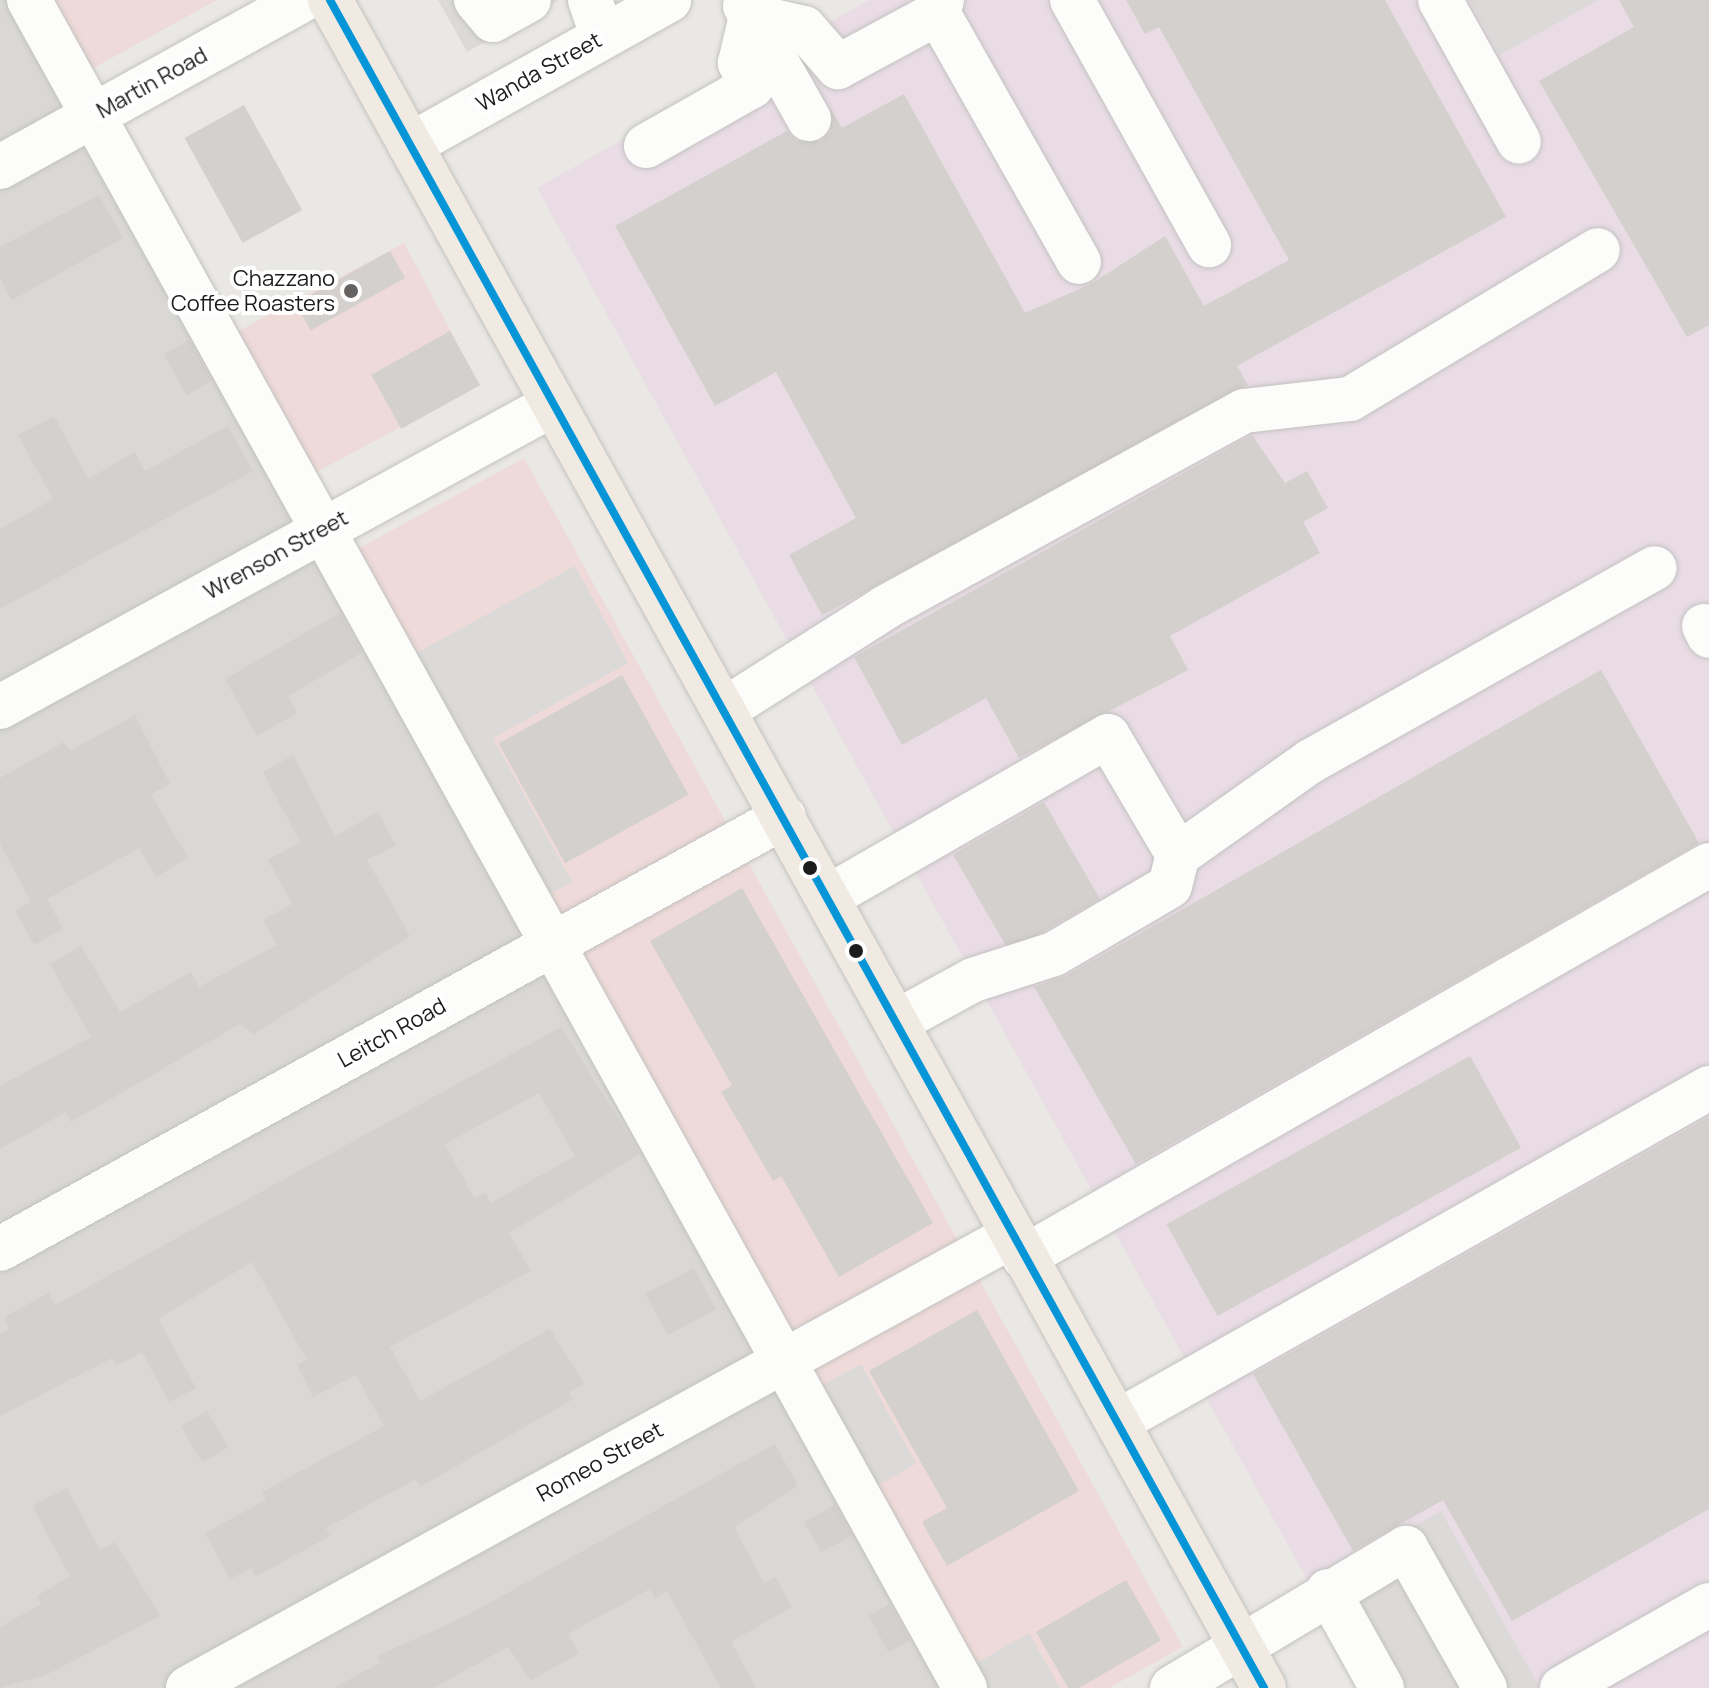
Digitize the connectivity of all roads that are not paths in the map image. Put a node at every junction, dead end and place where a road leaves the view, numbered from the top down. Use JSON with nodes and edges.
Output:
{"nodes":[{"id":1,"x":29,"y":0,"type":"edge"},
{"id":2,"x":303,"y":0,"type":"edge"},
{"id":3,"x":330,"y":0,"type":"edge"},
{"id":4,"x":476,"y":0,"type":"edge"},
{"id":5,"x":529,"y":0,"type":"edge"},
{"id":6,"x":669,"y":0,"type":"edge"},
{"id":7,"x":1072,"y":0,"type":"edge"},
{"id":8,"x":1440,"y":0,"type":"edge"},
{"id":9,"x":940,"y":6,"type":"edge"},
{"id":10,"x":747,"y":8,"type":"edge"},
{"id":11,"x":596,"y":19,"type":"edge"},
{"id":12,"x":94,"y":116,"type":"junction"},
{"id":13,"x":809,"y":119,"type":"dead end"},
{"id":14,"x":1519,"y":142,"type":"dead end"},
{"id":15,"x":410,"y":145,"type":"junction"},
{"id":16,"x":646,"y":146,"type":"dead end"},
{"id":17,"x":0,"y":167,"type":"edge"},
{"id":18,"x":1209,"y":245,"type":"dead end"},
{"id":19,"x":1598,"y":250,"type":"dead end"},
{"id":20,"x":1079,"y":262,"type":"dead end"},
{"id":21,"x":552,"y":405,"type":"junction"},
{"id":22,"x":327,"y":527,"type":"junction"},
{"id":23,"x":1655,"y":568,"type":"dead end"},
{"id":24,"x":0,"y":707,"type":"edge"},
{"id":25,"x":724,"y":710,"type":"junction"},
{"id":26,"x":784,"y":817,"type":"junction"},
{"id":27,"x":1178,"y":855,"type":"junction"},
{"id":28,"x":1709,"y":865,"type":"edge"},
{"id":29,"x":828,"y":897,"type":"junction"},
{"id":30,"x":555,"y":943,"type":"junction"},
{"id":31,"x":898,"y":1021,"type":"junction"},
{"id":32,"x":1709,"y":1088,"type":"edge"},
{"id":33,"x":1018,"y":1246,"type":"junction"},
{"id":34,"x":0,"y":1249,"type":"edge"},
{"id":35,"x":785,"y":1360,"type":"junction"},
{"id":36,"x":1117,"y":1422,"type":"junction"},
{"id":37,"x":1328,"y":1591,"type":"junction"},
{"id":38,"x":1709,"y":1605,"type":"edge"},
{"id":39,"x":1243,"y":1648,"type":"junction"},
{"id":40,"x":1368,"y":1683,"type":"edge"},
{"id":41,"x":188,"y":1688,"type":"edge"},
{"id":42,"x":965,"y":1688,"type":"edge"},
{"id":43,"x":1172,"y":1688,"type":"edge"},
{"id":44,"x":1264,"y":1688,"type":"edge"},
{"id":45,"x":1485,"y":1688,"type":"edge"},
{"id":46,"x":1562,"y":1688,"type":"edge"}],
"edges":[{"from":1,"to":12,"type":"street"},
{"from":2,"to":12,"type":"street","name":"Martin Road"},
{"from":3,"to":15,"type":"main road"},
{"from":4,"to":5,"type":"street"},
{"from":6,"to":11,"type":"street","name":"Wanda Street"},
{"from":7,"to":18,"type":"street"},
{"from":8,"to":14,"type":"street"},
{"from":9,"to":10,"type":"street"},
{"from":9,"to":20,"type":"street"},
{"from":10,"to":13,"type":"street"},
{"from":10,"to":16,"type":"street"},
{"from":11,"to":15,"type":"street","name":"Wanda Street"},
{"from":12,"to":17,"type":"street","name":"Martin Road"},
{"from":12,"to":22,"type":"street"},
{"from":15,"to":21,"type":"main road"},
{"from":19,"to":25,"type":"street"},
{"from":21,"to":22,"type":"street","name":"Wrenson Street"},
{"from":21,"to":25,"type":"main road"},
{"from":22,"to":24,"type":"street","name":"Wrenson Street"},
{"from":22,"to":30,"type":"street"},
{"from":23,"to":27,"type":"street"},
{"from":25,"to":26,"type":"main road"},
{"from":26,"to":29,"type":"main road"},
{"from":26,"to":30,"type":"street","name":"Leitch Road"},
{"from":27,"to":29,"type":"street"},
{"from":27,"to":31,"type":"street"},
{"from":28,"to":33,"type":"street","name":"Romeo Street"},
{"from":29,"to":31,"type":"main road"},
{"from":30,"to":34,"type":"street","name":"Leitch Road"},
{"from":30,"to":35,"type":"street"},
{"from":31,"to":33,"type":"main road"},
{"from":32,"to":36,"type":"street"},
{"from":33,"to":35,"type":"street","name":"Romeo Street"},
{"from":33,"to":36,"type":"main road"},
{"from":35,"to":41,"type":"street","name":"Romeo Street"},
{"from":35,"to":42,"type":"street"},
{"from":36,"to":39,"type":"main road"},
{"from":37,"to":39,"type":"street"},
{"from":37,"to":40,"type":"street"},
{"from":37,"to":45,"type":"street"},
{"from":38,"to":46,"type":"street"},
{"from":39,"to":43,"type":"street"},
{"from":39,"to":44,"type":"main road"}]}
